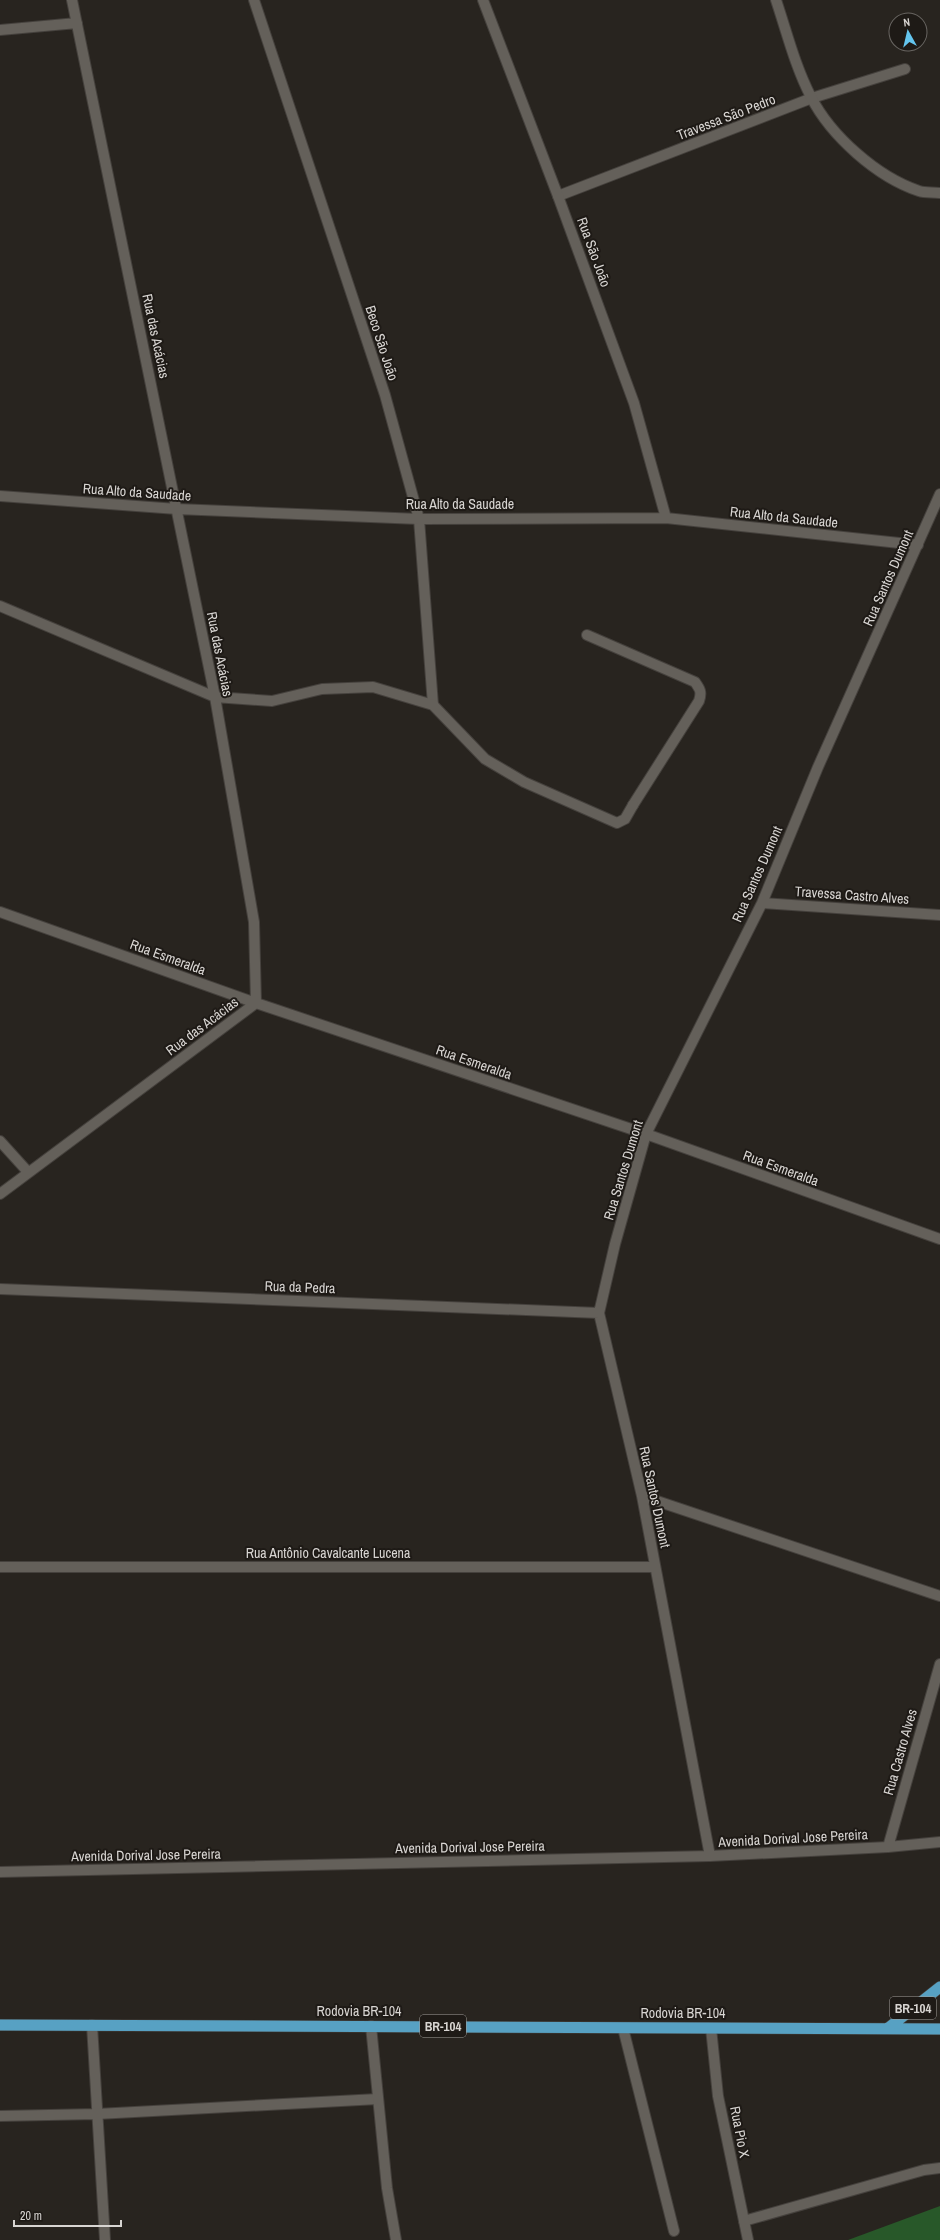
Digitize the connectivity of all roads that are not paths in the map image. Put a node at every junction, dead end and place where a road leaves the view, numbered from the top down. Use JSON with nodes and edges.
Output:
{"nodes":[{"id":1,"x":72,"y":0,"type":"edge"},
{"id":2,"x":254,"y":0,"type":"edge"},
{"id":3,"x":483,"y":0,"type":"edge"},
{"id":4,"x":776,"y":0,"type":"edge"},
{"id":5,"x":77,"y":23,"type":"junction"},
{"id":6,"x":0,"y":30,"type":"edge"},
{"id":7,"x":905,"y":69,"type":"dead end"},
{"id":8,"x":812,"y":98,"type":"junction"},
{"id":9,"x":940,"y":193,"type":"edge"},
{"id":10,"x":558,"y":196,"type":"junction"},
{"id":11,"x":940,"y":494,"type":"edge"},
{"id":12,"x":0,"y":496,"type":"edge"},
{"id":13,"x":177,"y":509,"type":"junction"},
{"id":14,"x":666,"y":518,"type":"junction"},
{"id":15,"x":419,"y":519,"type":"junction"},
{"id":16,"x":918,"y":545,"type":"junction"},
{"id":17,"x":0,"y":606,"type":"edge"},
{"id":18,"x":587,"y":635,"type":"dead end"},
{"id":19,"x":215,"y":697,"type":"junction"},
{"id":20,"x":433,"y":705,"type":"junction"},
{"id":21,"x":762,"y":903,"type":"junction"},
{"id":22,"x":0,"y":912,"type":"edge"},
{"id":23,"x":940,"y":915,"type":"edge"},
{"id":24,"x":256,"y":1004,"type":"junction"},
{"id":25,"x":646,"y":1134,"type":"junction"},
{"id":26,"x":0,"y":1141,"type":"edge"},
{"id":27,"x":28,"y":1172,"type":"junction"},
{"id":28,"x":0,"y":1194,"type":"edge"},
{"id":29,"x":940,"y":1239,"type":"edge"},
{"id":30,"x":0,"y":1289,"type":"edge"},
{"id":31,"x":599,"y":1313,"type":"junction"},
{"id":32,"x":642,"y":1496,"type":"junction"},
{"id":33,"x":0,"y":1567,"type":"edge"},
{"id":34,"x":655,"y":1567,"type":"junction"},
{"id":35,"x":940,"y":1596,"type":"edge"},
{"id":36,"x":940,"y":1664,"type":"edge"},
{"id":37,"x":940,"y":1842,"type":"edge"},
{"id":38,"x":888,"y":1847,"type":"junction"},
{"id":39,"x":710,"y":1856,"type":"junction"},
{"id":40,"x":0,"y":1872,"type":"edge"},
{"id":41,"x":940,"y":1987,"type":"edge"},
{"id":42,"x":0,"y":2025,"type":"edge"},
{"id":43,"x":92,"y":2025,"type":"junction"},
{"id":44,"x":371,"y":2026,"type":"junction"},
{"id":45,"x":623,"y":2028,"type":"junction"},
{"id":46,"x":711,"y":2028,"type":"junction"},
{"id":47,"x":886,"y":2029,"type":"junction"},
{"id":48,"x":940,"y":2029,"type":"edge"},
{"id":49,"x":378,"y":2099,"type":"junction"},
{"id":50,"x":97,"y":2114,"type":"junction"},
{"id":51,"x":0,"y":2116,"type":"edge"},
{"id":52,"x":940,"y":2168,"type":"edge"},
{"id":53,"x":744,"y":2221,"type":"junction"},
{"id":54,"x":674,"y":2231,"type":"dead end"},
{"id":55,"x":105,"y":2240,"type":"edge"},
{"id":56,"x":396,"y":2240,"type":"edge"},
{"id":57,"x":748,"y":2240,"type":"edge"}],
"edges":[{"from":1,"to":5,"type":"street","name":"Rua das Acácias"},
{"from":2,"to":15,"type":"street","name":"Beco São João"},
{"from":3,"to":10,"type":"street","name":"Rua São João"},
{"from":4,"to":8,"type":"street"},
{"from":5,"to":6,"type":"street"},
{"from":5,"to":13,"type":"street","name":"Rua das Acácias"},
{"from":7,"to":8,"type":"street","name":"Travessa São Pedro"},
{"from":8,"to":9,"type":"street"},
{"from":8,"to":10,"type":"street","name":"Travessa São Pedro"},
{"from":10,"to":14,"type":"street","name":"Rua São João"},
{"from":11,"to":16,"type":"street","name":"Rua Santos Dumont"},
{"from":12,"to":13,"type":"street","name":"Rua Alto da Saudade"},
{"from":13,"to":15,"type":"street","name":"Rua Alto da Saudade"},
{"from":13,"to":19,"type":"street","name":"Rua das Acácias"},
{"from":14,"to":15,"type":"street","name":"Rua Alto da Saudade"},
{"from":14,"to":16,"type":"street","name":"Rua Alto da Saudade"},
{"from":15,"to":20,"type":"street","name":"Beco São João"},
{"from":16,"to":21,"type":"street","name":"Rua Santos Dumont"},
{"from":17,"to":19,"type":"street"},
{"from":18,"to":20,"type":"street"},
{"from":19,"to":20,"type":"street"},
{"from":19,"to":24,"type":"street","name":"Rua das Acácias"},
{"from":21,"to":23,"type":"street","name":"Travessa Castro Alves"},
{"from":21,"to":25,"type":"street","name":"Rua Santos Dumont"},
{"from":22,"to":24,"type":"street","name":"Rua Esmeralda"},
{"from":24,"to":25,"type":"street","name":"Rua Esmeralda"},
{"from":24,"to":27,"type":"street","name":"Rua das Acácias"},
{"from":25,"to":29,"type":"street","name":"Rua Esmeralda"},
{"from":25,"to":31,"type":"street","name":"Rua Santos Dumont"},
{"from":26,"to":27,"type":"street"},
{"from":27,"to":28,"type":"street","name":"Rua das Acácias"},
{"from":30,"to":31,"type":"street","name":"Rua da Pedra"},
{"from":31,"to":32,"type":"street","name":"Rua Santos Dumont"},
{"from":32,"to":34,"type":"street","name":"Rua Santos Dumont"},
{"from":32,"to":35,"type":"street"},
{"from":33,"to":34,"type":"street","name":"Rua Antônio Cavalcante Lucena"},
{"from":34,"to":39,"type":"street","name":"Rua Santos Dumont"},
{"from":36,"to":38,"type":"street","name":"Rua Castro Alves"},
{"from":37,"to":38,"type":"street","name":"Avenida Dorival Jose Pereira"},
{"from":38,"to":39,"type":"street","name":"Avenida Dorival Jose Pereira"},
{"from":39,"to":40,"type":"street","name":"Avenida Dorival Jose Pereira"},
{"from":41,"to":47,"type":"highway","number":"BR-104"},
{"from":42,"to":43,"type":"highway","name":"Rodovia BR-104","number":"BR-104"},
{"from":43,"to":44,"type":"highway","name":"Rodovia BR-104","number":"BR-104"},
{"from":43,"to":50,"type":"street"},
{"from":44,"to":45,"type":"highway","name":"Rodovia BR-104","number":"BR-104"},
{"from":44,"to":49,"type":"street"},
{"from":45,"to":46,"type":"highway","name":"Rodovia BR-104","number":"BR-104"},
{"from":45,"to":54,"type":"street"},
{"from":46,"to":47,"type":"highway","name":"Rodovia BR-104","number":"BR-104"},
{"from":46,"to":53,"type":"street","name":"Rua Pio X"},
{"from":47,"to":48,"type":"highway","name":"Rodovia BR-104","number":"BR-104"},
{"from":49,"to":50,"type":"street"},
{"from":49,"to":56,"type":"street"},
{"from":50,"to":51,"type":"street"},
{"from":50,"to":55,"type":"street"},
{"from":52,"to":53,"type":"street"},
{"from":53,"to":57,"type":"street","name":"Rua Pio X"}]}
